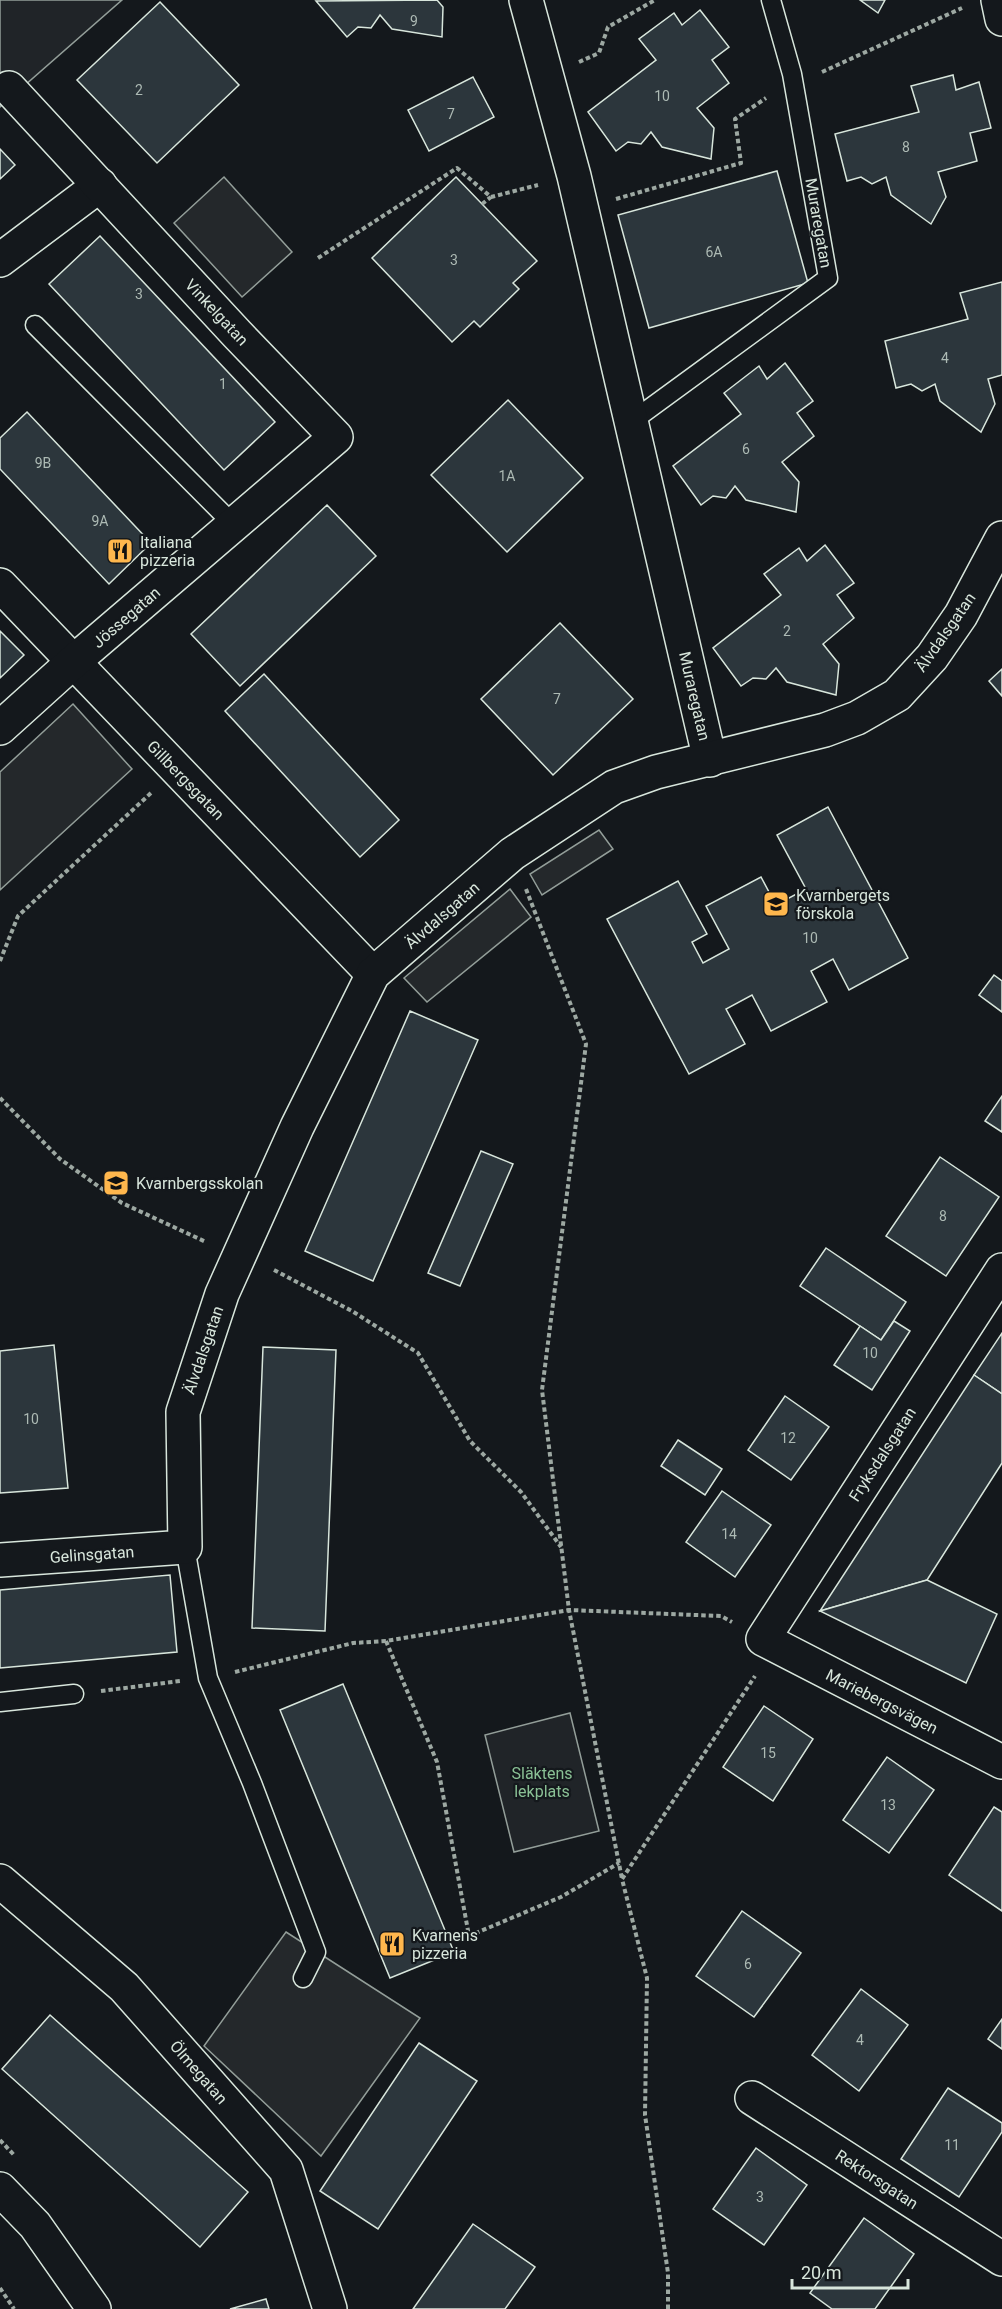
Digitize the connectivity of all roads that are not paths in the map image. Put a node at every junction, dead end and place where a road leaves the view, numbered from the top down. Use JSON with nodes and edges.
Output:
{"nodes":[{"id":1,"x":526,"y":0,"type":"edge"},
{"id":2,"x":771,"y":0,"type":"edge"},
{"id":3,"x":998,"y":0,"type":"edge"},
{"id":4,"x":1002,"y":19,"type":"edge"},
{"id":5,"x":9,"y":88,"type":"dead end"},
{"id":6,"x":100,"y":186,"type":"junction"},
{"id":7,"x":0,"y":260,"type":"edge"},
{"id":8,"x":35,"y":325,"type":"dead end"},
{"id":9,"x":631,"y":422,"type":"junction"},
{"id":10,"x":336,"y":437,"type":"joint"},
{"id":11,"x":234,"y":525,"type":"junction"},
{"id":12,"x":1002,"y":538,"type":"edge"},
{"id":13,"x":0,"y":585,"type":"edge"},
{"id":14,"x":72,"y":663,"type":"junction"},
{"id":15,"x":0,"y":728,"type":"edge"},
{"id":16,"x":710,"y":760,"type":"junction"},
{"id":17,"x":373,"y":974,"type":"junction"},
{"id":18,"x":1002,"y":1270,"type":"edge"},
{"id":19,"x":185,"y":1547,"type":"junction"},
{"id":20,"x":0,"y":1560,"type":"edge"},
{"id":21,"x":763,"y":1639,"type":"joint"},
{"id":22,"x":74,"y":1694,"type":"road end"},
{"id":23,"x":0,"y":1702,"type":"edge"},
{"id":24,"x":1002,"y":1762,"type":"edge"},
{"id":25,"x":0,"y":1881,"type":"edge"},
{"id":26,"x":303,"y":1978,"type":"dead end"},
{"id":27,"x":752,"y":2098,"type":"dead end"},
{"id":28,"x":0,"y":2189,"type":"edge"},
{"id":29,"x":1002,"y":2259,"type":"edge"},
{"id":30,"x":94,"y":2309,"type":"edge"},
{"id":31,"x":330,"y":2309,"type":"edge"}],
"edges":[{"from":1,"to":9,"type":"street","name":"Muraregatan"},
{"from":2,"to":9,"type":"lane","name":"Muraregatan"},
{"from":3,"to":4,"type":"street"},
{"from":5,"to":6,"type":"street","name":"Vinkelgatan"},
{"from":6,"to":7,"type":"street"},
{"from":6,"to":10,"type":"street","name":"Vinkelgatan"},
{"from":8,"to":11,"type":"lane"},
{"from":9,"to":16,"type":"street","name":"Muraregatan"},
{"from":10,"to":11,"type":"street","name":"Jössegatan"},
{"from":11,"to":14,"type":"street","name":"Jössegatan"},
{"from":12,"to":16,"type":"street","name":"Älvdalsgatan"},
{"from":13,"to":14,"type":"street","name":"Gillbergsgatan"},
{"from":14,"to":15,"type":"street","name":"Jössegatan"},
{"from":14,"to":17,"type":"street","name":"Gillbergsgatan"},
{"from":16,"to":17,"type":"street","name":"Älvdalsgatan"},
{"from":17,"to":19,"type":"street","name":"Älvdalsgatan"},
{"from":18,"to":21,"type":"street","name":"Fryksdalsgatan"},
{"from":19,"to":20,"type":"street","name":"Gelinsgatan"},
{"from":19,"to":26,"type":"lane"},
{"from":21,"to":24,"type":"street","name":"Mariebergsvägen"},
{"from":22,"to":23,"type":"lane"},
{"from":25,"to":31,"type":"street","name":"Ölmegatan"},
{"from":27,"to":29,"type":"street","name":"Rektorsgatan"},
{"from":28,"to":30,"type":"street"}]}
